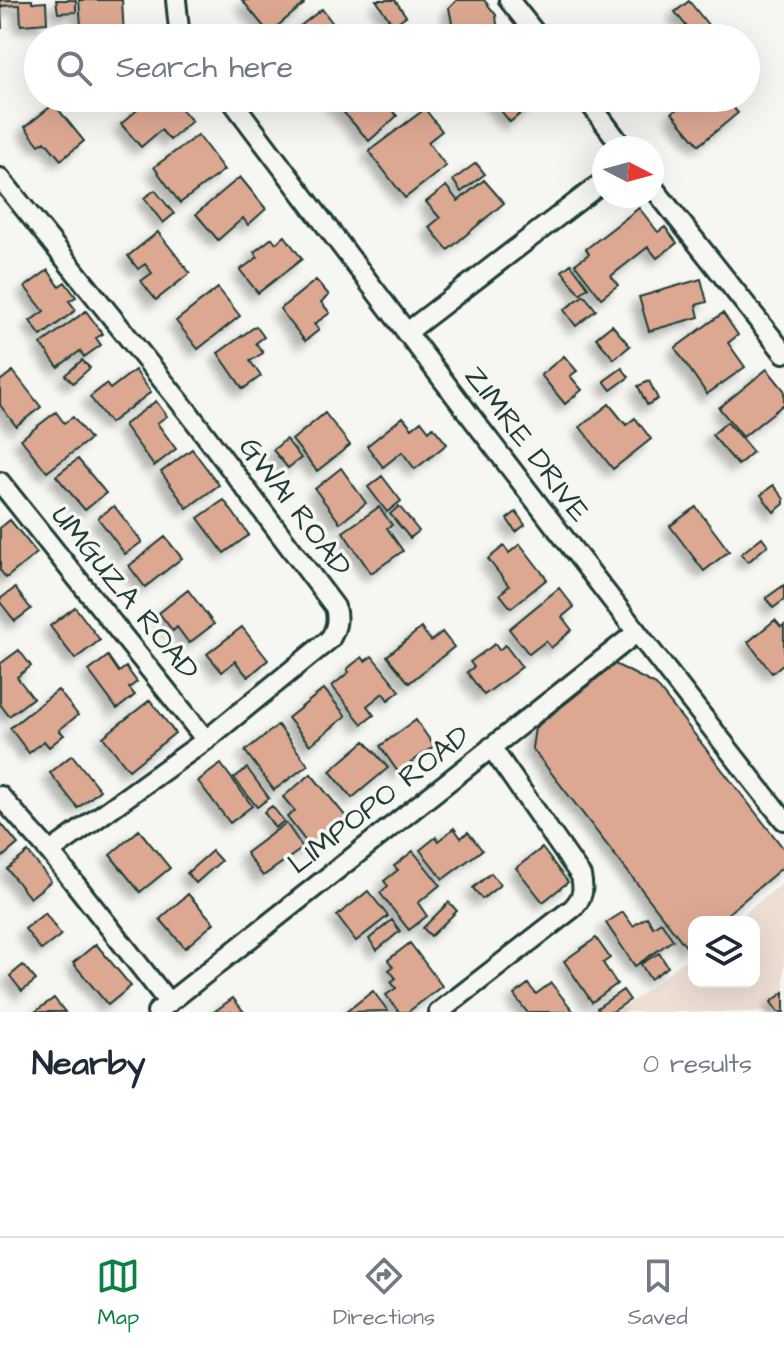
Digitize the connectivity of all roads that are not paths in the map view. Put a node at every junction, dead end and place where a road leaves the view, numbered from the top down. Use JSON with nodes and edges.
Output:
{"nodes":[{"id":1,"x":176,"y":0,"type":"edge"},
{"id":2,"x":509,"y":0,"type":"edge"},
{"id":3,"x":178,"y":24,"type":"edge"},
{"id":4,"x":528,"y":24,"type":"edge"},
{"id":5,"x":240,"y":112,"type":"edge"},
{"id":6,"x":596,"y":112,"type":"edge"},
{"id":7,"x":614,"y":136,"type":"edge"},
{"id":8,"x":0,"y":178,"type":"edge"},
{"id":9,"x":592,"y":190,"type":"edge"},
{"id":10,"x":664,"y":201,"type":"edge"},
{"id":11,"x":406,"y":333,"type":"junction"},
{"id":12,"x":784,"y":353,"type":"edge"},
{"id":13,"x":0,"y":482,"type":"edge"},
{"id":14,"x":636,"y":633,"type":"junction"},
{"id":15,"x":206,"y":740,"type":"junction"},
{"id":16,"x":491,"y":747,"type":"junction"},
{"id":17,"x":0,"y":796,"type":"edge"},
{"id":18,"x":784,"y":820,"type":"edge"},
{"id":19,"x":50,"y":852,"type":"junction"},
{"id":20,"x":163,"y":1008,"type":"edge"},
{"id":21,"x":439,"y":1012,"type":"edge"}],
"edges":[{"from":1,"to":3,"type":"street"},
{"from":2,"to":4,"type":"street"},
{"from":5,"to":11,"type":"street","name":"ZIMRE DRIVE"},
{"from":6,"to":7,"type":"street"},
{"from":8,"to":15,"type":"street","name":"GWAI ROAD"},
{"from":9,"to":11,"type":"street"},
{"from":10,"to":12,"type":"street"},
{"from":11,"to":14,"type":"street","name":"ZIMRE DRIVE"},
{"from":13,"to":15,"type":"street","name":"UMGUZA ROAD"},
{"from":14,"to":16,"type":"street","name":"LIMPOPO ROAD"},
{"from":14,"to":18,"type":"street","name":"ZIMRE DRIVE"},
{"from":15,"to":19,"type":"street","name":"GWAI ROAD"},
{"from":16,"to":20,"type":"street","name":"LIMPOPO ROAD"},
{"from":16,"to":21,"type":"street"},
{"from":17,"to":19,"type":"street"},
{"from":19,"to":20,"type":"street"}]}
